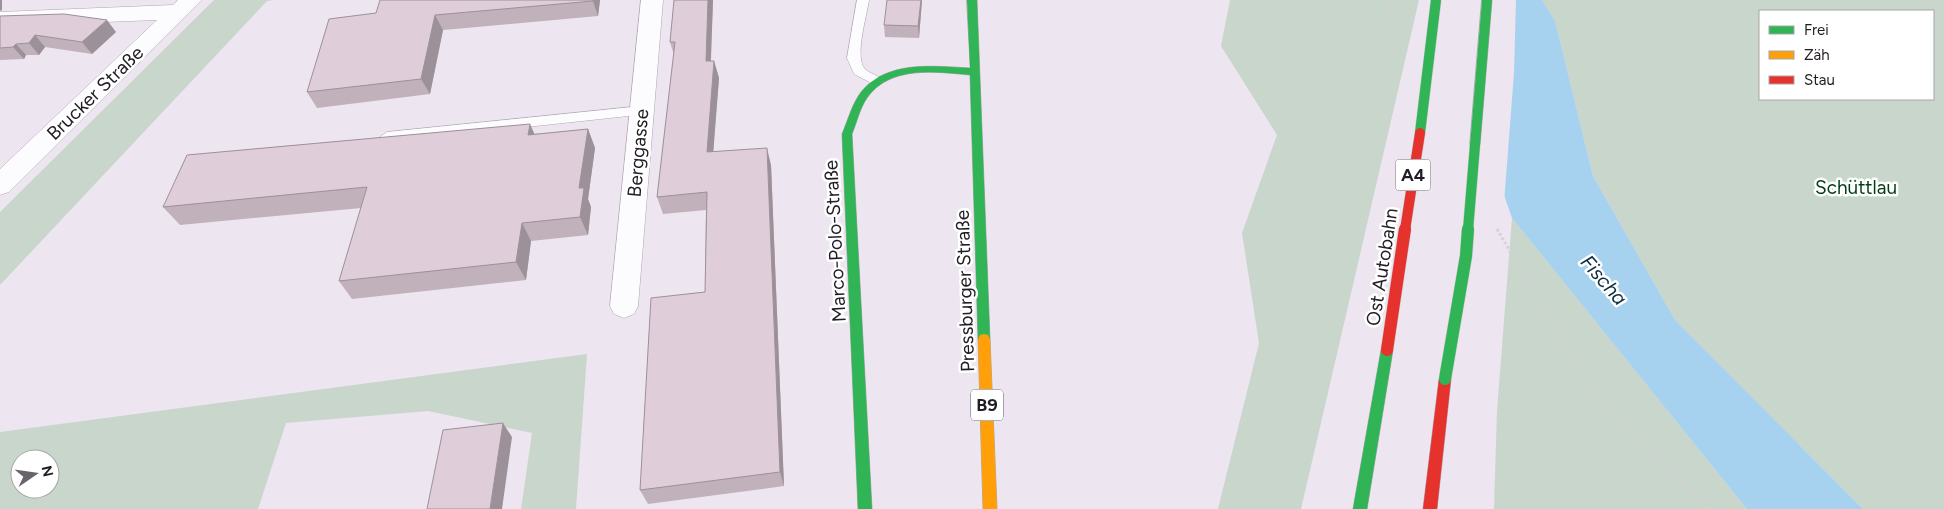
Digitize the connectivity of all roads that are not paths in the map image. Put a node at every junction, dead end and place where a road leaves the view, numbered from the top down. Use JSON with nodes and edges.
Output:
{"nodes":[{"id":1,"x":652,"y":0,"type":"edge"},
{"id":2,"x":863,"y":0,"type":"edge"},
{"id":3,"x":972,"y":0,"type":"edge"},
{"id":4,"x":1436,"y":0,"type":"edge"},
{"id":5,"x":1487,"y":0,"type":"edge"},
{"id":6,"x":185,"y":6,"type":"edge"},
{"id":7,"x":0,"y":19,"type":"edge"},
{"id":8,"x":976,"y":72,"type":"junction"},
{"id":9,"x":877,"y":82,"type":"junction"},
{"id":10,"x":642,"y":111,"type":"junction"},
{"id":11,"x":370,"y":139,"type":"edge"},
{"id":12,"x":0,"y":185,"type":"edge"},
{"id":13,"x":624,"y":306,"type":"dead end"},
{"id":14,"x":864,"y":509,"type":"edge"},
{"id":15,"x":990,"y":509,"type":"edge"},
{"id":16,"x":1360,"y":509,"type":"edge"},
{"id":17,"x":1430,"y":509,"type":"edge"}],
"edges":[{"from":1,"to":10,"type":"street","name":"Berggasse"},
{"from":2,"to":9,"type":"lane"},
{"from":3,"to":8,"type":"main road","number":"B9"},
{"from":4,"to":16,"type":"main road","name":"Ost Autobahn","number":"A4","bridge":true},
{"from":5,"to":17,"type":"main road","bridge":true},
{"from":6,"to":7,"type":"street"},
{"from":6,"to":12,"type":"street","name":"Brucker Straße"},
{"from":8,"to":9,"type":"main road","name":"Marco-Polo-Straße"},
{"from":8,"to":15,"type":"main road","name":"Pressburger Straße","number":"B9"},
{"from":9,"to":14,"type":"main road","name":"Marco-Polo-Straße"},
{"from":10,"to":11,"type":"lane"},
{"from":10,"to":13,"type":"street","name":"Berggasse"}]}
